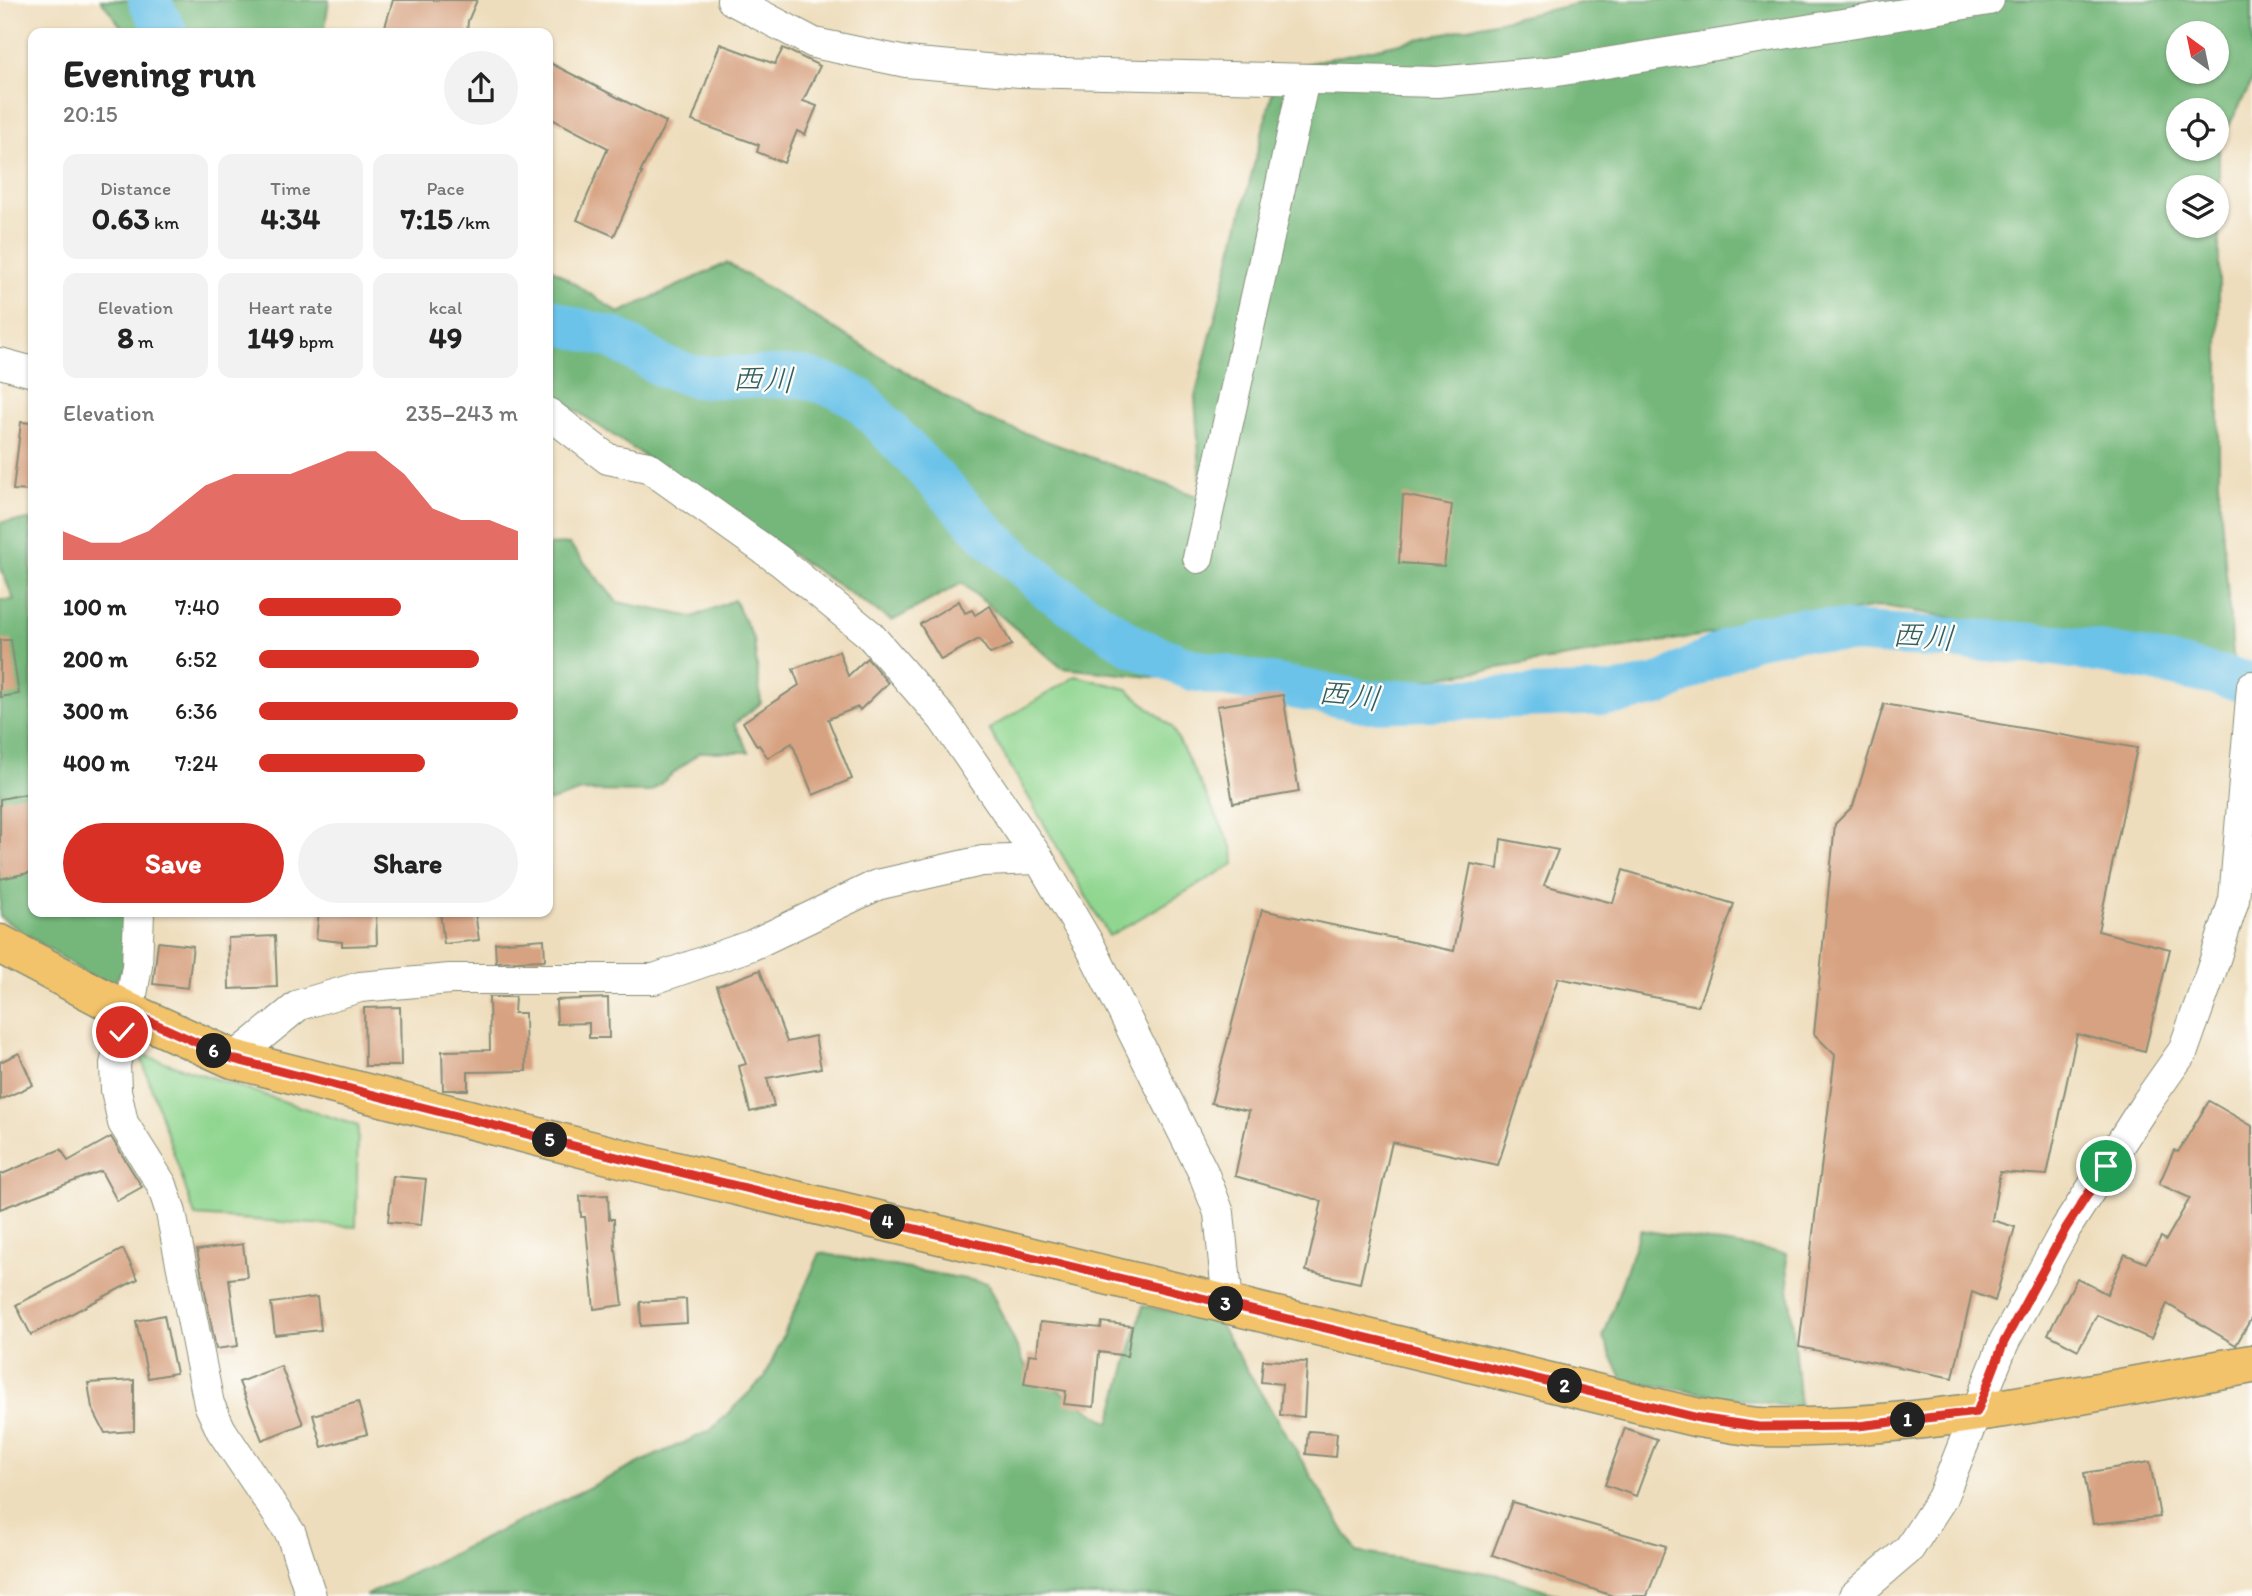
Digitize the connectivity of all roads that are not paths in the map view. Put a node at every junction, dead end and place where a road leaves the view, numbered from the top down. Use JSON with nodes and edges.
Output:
{"nodes":[{"id":1,"x":732,"y":0,"type":"edge"},
{"id":2,"x":1989,"y":0,"type":"edge"},
{"id":3,"x":1304,"y":80,"type":"junction"},
{"id":4,"x":0,"y":363,"type":"edge"},
{"id":5,"x":28,"y":371,"type":"edge"},
{"id":6,"x":553,"y":417,"type":"edge"},
{"id":7,"x":1198,"y":558,"type":"dead end"},
{"id":8,"x":2252,"y":686,"type":"edge"},
{"id":9,"x":1039,"y":859,"type":"junction"},
{"id":10,"x":2243,"y":903,"type":"edge"},
{"id":11,"x":139,"y":917,"type":"edge"},
{"id":12,"x":0,"y":944,"type":"edge"},
{"id":13,"x":129,"y":1012,"type":"junction"},
{"id":14,"x":233,"y":1059,"type":"junction"},
{"id":15,"x":1228,"y":1304,"type":"junction"},
{"id":16,"x":2252,"y":1364,"type":"edge"},
{"id":17,"x":1977,"y":1412,"type":"junction"},
{"id":18,"x":310,"y":1596,"type":"edge"},
{"id":19,"x":1854,"y":1596,"type":"edge"}],
"edges":[{"from":1,"to":3,"type":"street"},
{"from":2,"to":3,"type":"street"},
{"from":3,"to":7,"type":"street"},
{"from":4,"to":5,"type":"street"},
{"from":6,"to":9,"type":"street"},
{"from":8,"to":10,"type":"street"},
{"from":9,"to":14,"type":"street"},
{"from":9,"to":15,"type":"street"},
{"from":10,"to":17,"type":"street"},
{"from":11,"to":13,"type":"street"},
{"from":12,"to":13,"type":"main road"},
{"from":13,"to":14,"type":"main road"},
{"from":13,"to":18,"type":"street"},
{"from":14,"to":15,"type":"main road"},
{"from":15,"to":17,"type":"main road"},
{"from":16,"to":17,"type":"main road"},
{"from":17,"to":19,"type":"street"}]}
